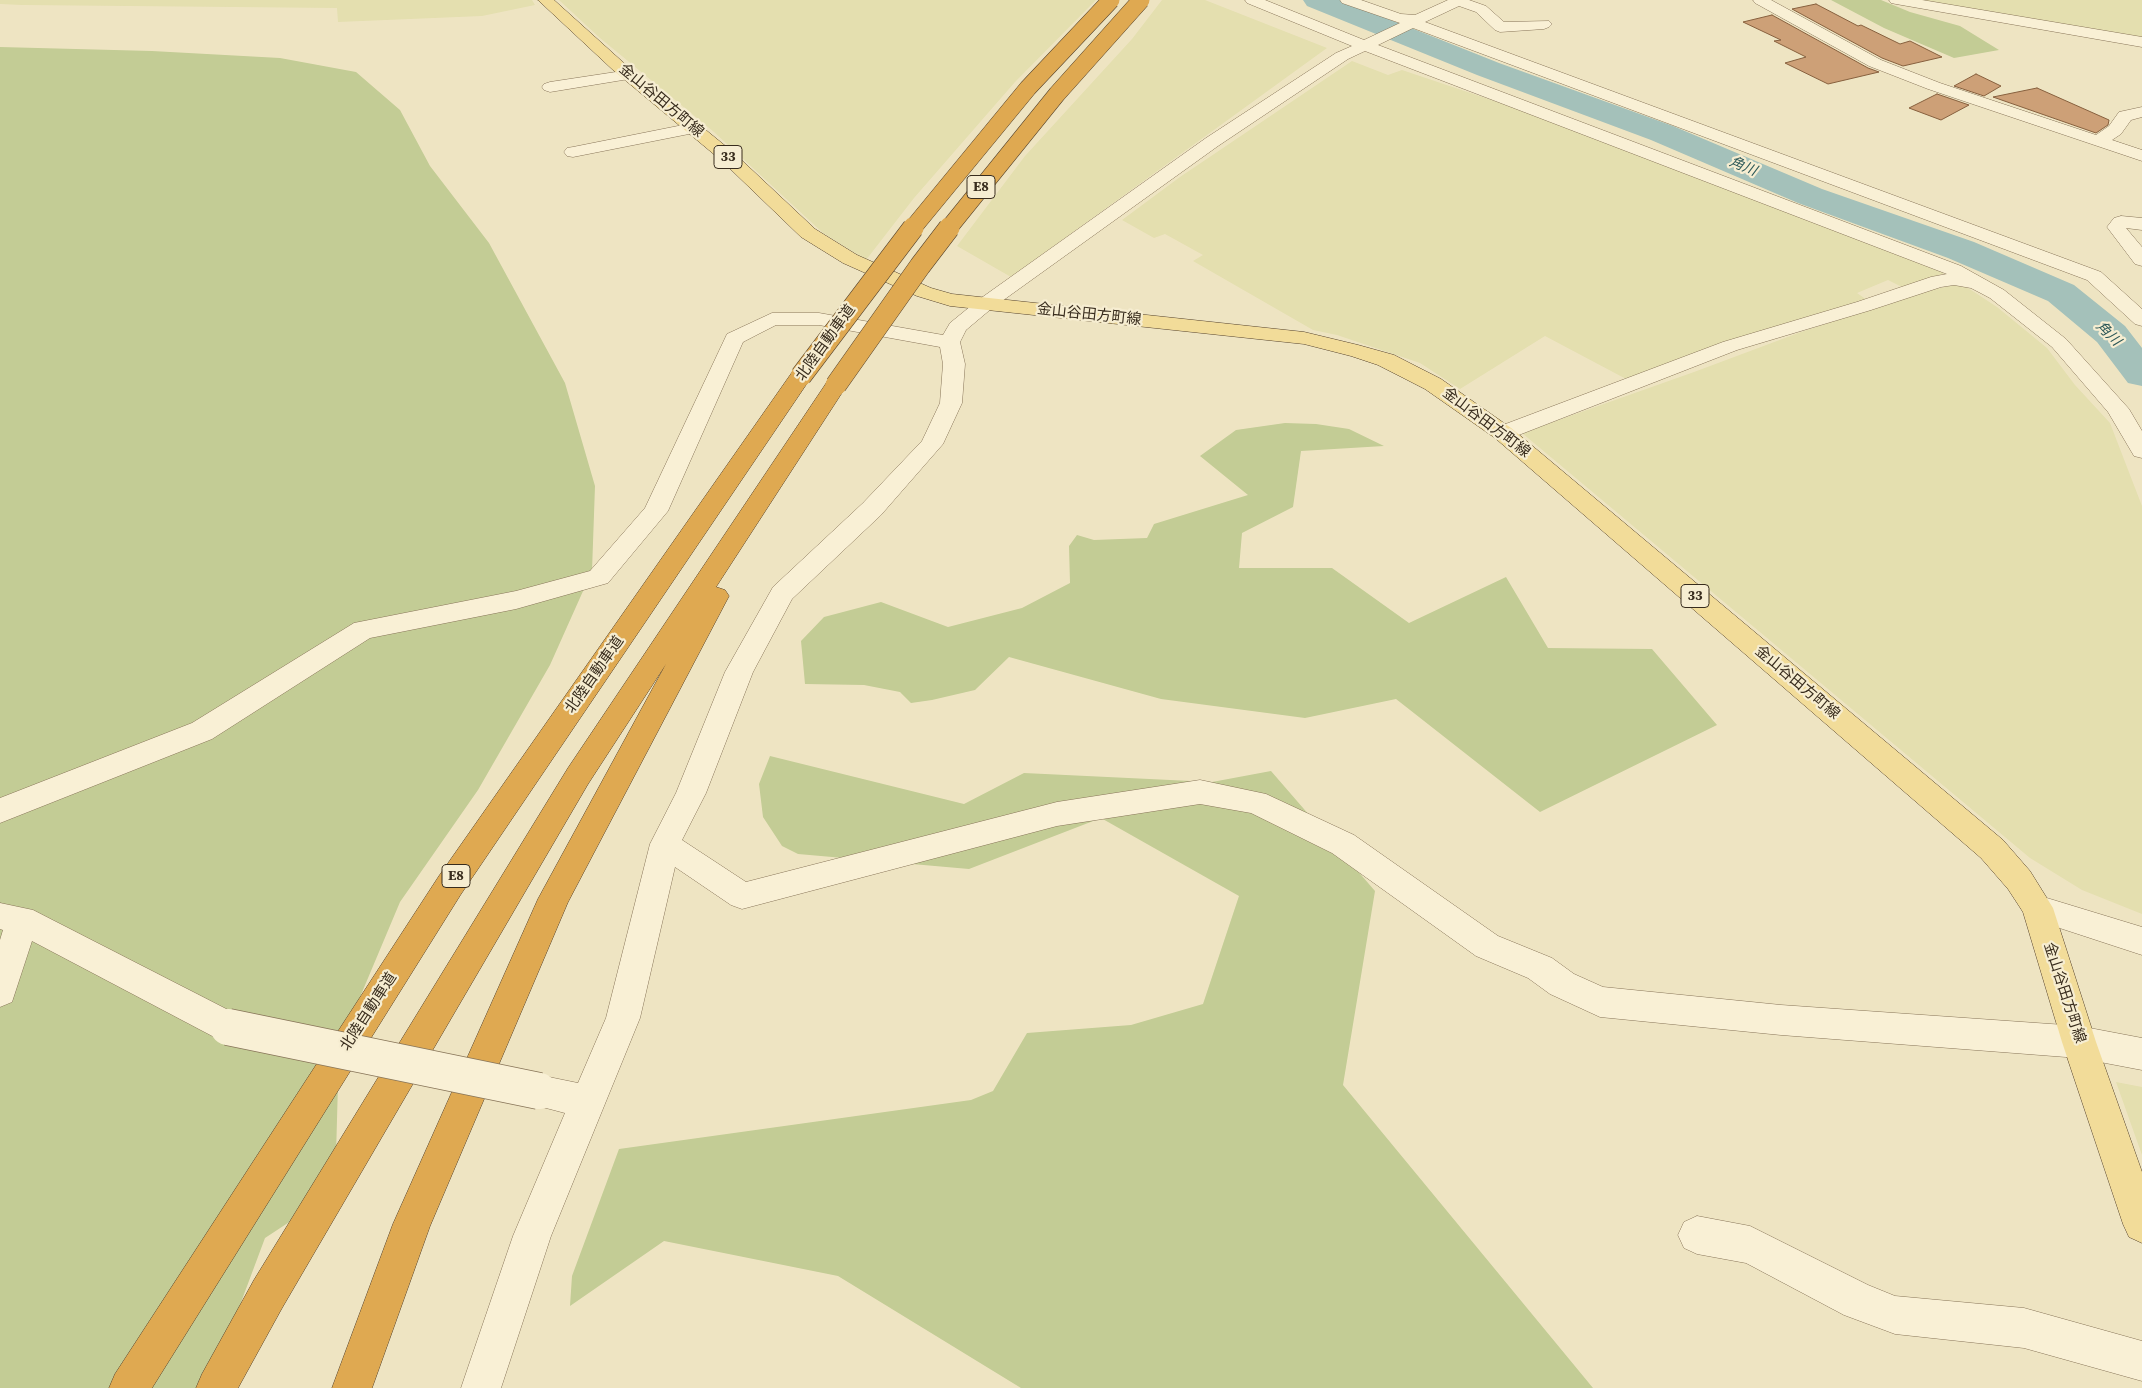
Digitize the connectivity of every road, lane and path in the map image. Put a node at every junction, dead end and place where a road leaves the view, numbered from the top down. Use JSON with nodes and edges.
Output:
{"nodes":[{"id":1,"x":545,"y":0,"type":"edge"},
{"id":2,"x":1111,"y":0,"type":"edge"},
{"id":3,"x":1141,"y":0,"type":"edge"},
{"id":4,"x":1252,"y":0,"type":"edge"},
{"id":5,"x":1347,"y":0,"type":"edge"},
{"id":6,"x":1760,"y":0,"type":"edge"},
{"id":7,"x":1896,"y":0,"type":"edge"},
{"id":8,"x":1452,"y":2,"type":"edge"},
{"id":9,"x":1415,"y":21,"type":"junction"},
{"id":10,"x":1544,"y":24,"type":"dead end"},
{"id":11,"x":2142,"y":42,"type":"edge"},
{"id":12,"x":1365,"y":45,"type":"junction"},
{"id":13,"x":629,"y":74,"type":"junction"},
{"id":14,"x":550,"y":87,"type":"dead end"},
{"id":15,"x":2142,"y":112,"type":"edge"},
{"id":16,"x":693,"y":128,"type":"junction"},
{"id":17,"x":2099,"y":141,"type":"junction"},
{"id":18,"x":573,"y":152,"type":"dead end"},
{"id":19,"x":2142,"y":156,"type":"edge"},
{"id":20,"x":2142,"y":224,"type":"edge"},
{"id":21,"x":2142,"y":260,"type":"edge"},
{"id":22,"x":1977,"y":283,"type":"junction"},
{"id":23,"x":984,"y":305,"type":"junction"},
{"id":24,"x":2142,"y":320,"type":"edge"},
{"id":25,"x":949,"y":342,"type":"junction"},
{"id":26,"x":810,"y":424,"type":"junction"},
{"id":27,"x":1503,"y":433,"type":"junction"},
{"id":28,"x":2142,"y":451,"type":"edge"},
{"id":29,"x":0,"y":811,"type":"edge"},
{"id":30,"x":665,"y":844,"type":"junction"},
{"id":31,"x":2037,"y":908,"type":"junction"},
{"id":32,"x":11,"y":918,"type":"edge"},
{"id":33,"x":2142,"y":941,"type":"edge"},
{"id":34,"x":0,"y":992,"type":"edge"},
{"id":35,"x":2079,"y":1042,"type":"junction"},
{"id":36,"x":2142,"y":1054,"type":"edge"},
{"id":37,"x":587,"y":1101,"type":"junction"},
{"id":38,"x":2142,"y":1224,"type":"edge"},
{"id":39,"x":1697,"y":1235,"type":"dead end"},
{"id":40,"x":2142,"y":1361,"type":"edge"},
{"id":41,"x":129,"y":1388,"type":"edge"},
{"id":42,"x":216,"y":1388,"type":"edge"},
{"id":43,"x":352,"y":1388,"type":"edge"},
{"id":44,"x":481,"y":1388,"type":"edge"}],
"edges":[{"from":1,"to":13,"type":"main road","name":"金山谷田方町線","number":"33"},
{"from":2,"to":41,"type":"highway","name":"北陸自動車道","number":"E8","bridge":true},
{"from":3,"to":26,"type":"highway","number":"E8","bridge":true},
{"from":4,"to":12,"type":"street"},
{"from":5,"to":9,"type":"street"},
{"from":6,"to":17,"type":"street"},
{"from":7,"to":11,"type":"street"},
{"from":8,"to":9,"type":"street"},
{"from":8,"to":10,"type":"street"},
{"from":9,"to":12,"type":"street"},
{"from":9,"to":24,"type":"street"},
{"from":12,"to":22,"type":"street"},
{"from":12,"to":23,"type":"street"},
{"from":13,"to":14,"type":"street"},
{"from":13,"to":16,"type":"main road","name":"金山谷田方町線","number":"33"},
{"from":15,"to":17,"type":"street"},
{"from":16,"to":18,"type":"street"},
{"from":16,"to":23,"type":"main road","name":"金山谷田方町線","number":"33"},
{"from":17,"to":19,"type":"street"},
{"from":20,"to":21,"type":"street"},
{"from":22,"to":27,"type":"street"},
{"from":22,"to":28,"type":"street"},
{"from":23,"to":25,"type":"street"},
{"from":23,"to":27,"type":"main road","name":"金山谷田方町線","number":"33"},
{"from":25,"to":29,"type":"street"},
{"from":25,"to":30,"type":"street"},
{"from":26,"to":42,"type":"highway","number":"E8"},
{"from":26,"to":43,"type":"highway"},
{"from":27,"to":31,"type":"main road","name":"金山谷田方町線","number":"33"},
{"from":30,"to":35,"type":"street"},
{"from":30,"to":37,"type":"street"},
{"from":31,"to":33,"type":"street"},
{"from":31,"to":35,"type":"main road","name":"金山谷田方町線","number":"33"},
{"from":32,"to":34,"type":"street"},
{"from":32,"to":37,"type":"street","bridge":true},
{"from":35,"to":36,"type":"street"},
{"from":35,"to":38,"type":"main road","name":"金山谷田方町線","number":"33"},
{"from":37,"to":44,"type":"street"},
{"from":39,"to":40,"type":"street"}]}
